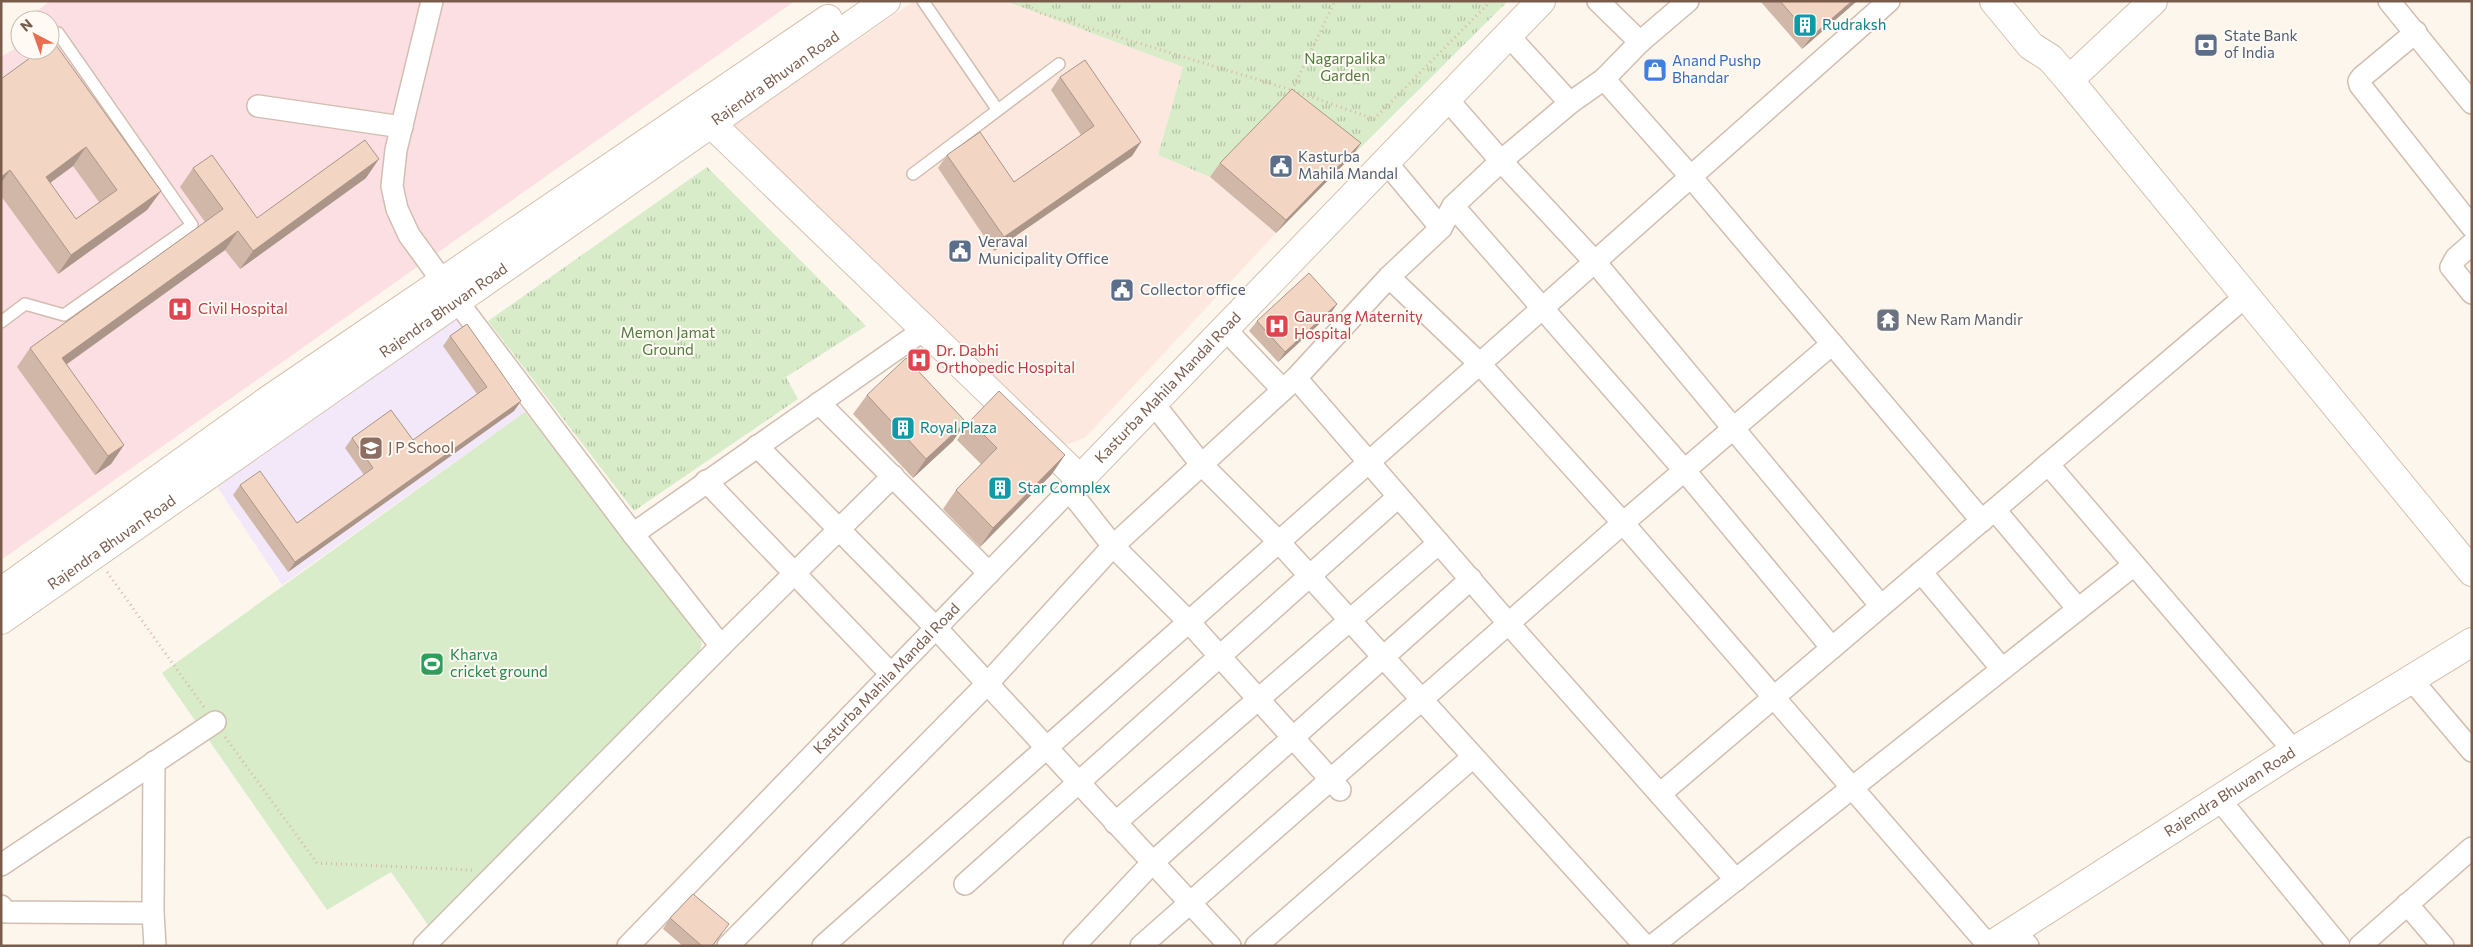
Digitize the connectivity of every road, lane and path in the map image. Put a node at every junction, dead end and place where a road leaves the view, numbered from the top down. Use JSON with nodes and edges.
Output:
{"nodes":[{"id":1,"x":432,"y":1,"type":"edge"},
{"id":2,"x":854,"y":1,"type":"edge"},
{"id":3,"x":923,"y":1,"type":"edge"},
{"id":4,"x":1025,"y":1,"type":"edge"},
{"id":5,"x":1335,"y":1,"type":"edge"},
{"id":6,"x":1490,"y":1,"type":"edge"},
{"id":7,"x":1541,"y":1,"type":"edge"},
{"id":8,"x":1598,"y":1,"type":"edge"},
{"id":9,"x":1688,"y":1,"type":"edge"},
{"id":10,"x":1889,"y":1,"type":"edge"},
{"id":11,"x":1994,"y":1,"type":"edge"},
{"id":12,"x":2017,"y":1,"type":"edge"},
{"id":13,"x":2153,"y":1,"type":"edge"},
{"id":14,"x":2389,"y":1,"type":"edge"},
{"id":15,"x":882,"y":2,"type":"edge"},
{"id":16,"x":2416,"y":32,"type":"junction"},
{"id":17,"x":1508,"y":35,"type":"junction"},
{"id":18,"x":60,"y":36,"type":"edge"},
{"id":19,"x":1640,"y":42,"type":"junction"},
{"id":20,"x":2050,"y":58,"type":"junction"},
{"id":21,"x":1059,"y":64,"type":"dead end"},
{"id":22,"x":1604,"y":79,"type":"junction"},
{"id":23,"x":2069,"y":80,"type":"junction"},
{"id":24,"x":1292,"y":90,"type":"junction"},
{"id":25,"x":1447,"y":99,"type":"junction"},
{"id":26,"x":1570,"y":103,"type":"junction"},
{"id":27,"x":2472,"y":103,"type":"edge"},
{"id":28,"x":258,"y":106,"type":"dead end"},
{"id":29,"x":997,"y":109,"type":"junction"},
{"id":30,"x":703,"y":116,"type":"junction"},
{"id":31,"x":402,"y":127,"type":"junction"},
{"id":32,"x":1500,"y":161,"type":"junction"},
{"id":33,"x":1386,"y":162,"type":"junction"},
{"id":34,"x":913,"y":174,"type":"dead end"},
{"id":35,"x":1691,"y":177,"type":"junction"},
{"id":36,"x":1453,"y":206,"type":"junction"},
{"id":37,"x":2472,"y":227,"type":"edge"},
{"id":38,"x":1441,"y":228,"type":"junction"},
{"id":39,"x":2472,"y":244,"type":"edge"},
{"id":40,"x":1595,"y":262,"type":"junction"},
{"id":41,"x":1389,"y":277,"type":"junction"},
{"id":42,"x":450,"y":291,"type":"junction"},
{"id":43,"x":2472,"y":294,"type":"edge"},
{"id":44,"x":2246,"y":296,"type":"junction"},
{"id":45,"x":1543,"y":308,"type":"junction"},
{"id":46,"x":1,"y":322,"type":"edge"},
{"id":47,"x":925,"y":329,"type":"junction"},
{"id":48,"x":1225,"y":329,"type":"junction"},
{"id":49,"x":1832,"y":344,"type":"junction"},
{"id":50,"x":1480,"y":364,"type":"junction"},
{"id":51,"x":1290,"y":384,"type":"junction"},
{"id":52,"x":300,"y":395,"type":"junction"},
{"id":53,"x":819,"y":402,"type":"junction"},
{"id":54,"x":1153,"y":404,"type":"junction"},
{"id":55,"x":1733,"y":429,"type":"junction"},
{"id":56,"x":756,"y":446,"type":"junction"},
{"id":57,"x":1370,"y":462,"type":"junction"},
{"id":58,"x":1201,"y":464,"type":"junction"},
{"id":59,"x":2048,"y":464,"type":"junction"},
{"id":60,"x":1685,"y":470,"type":"junction"},
{"id":61,"x":893,"y":476,"type":"junction"},
{"id":62,"x":706,"y":481,"type":"junction"},
{"id":63,"x":1075,"y":485,"type":"junction"},
{"id":64,"x":1398,"y":497,"type":"junction"},
{"id":65,"x":1988,"y":515,"type":"junction"},
{"id":66,"x":1623,"y":523,"type":"junction"},
{"id":67,"x":840,"y":530,"type":"junction"},
{"id":68,"x":633,"y":534,"type":"junction"},
{"id":69,"x":1279,"y":542,"type":"junction"},
{"id":70,"x":1440,"y":543,"type":"junction"},
{"id":71,"x":1113,"y":546,"type":"junction"},
{"id":72,"x":93,"y":554,"type":"junction"},
{"id":73,"x":2134,"y":565,"type":"junction"},
{"id":74,"x":1921,"y":572,"type":"junction"},
{"id":75,"x":2472,"y":572,"type":"edge"},
{"id":76,"x":989,"y":573,"type":"junction"},
{"id":77,"x":795,"y":574,"type":"junction"},
{"id":78,"x":1309,"y":576,"type":"junction"},
{"id":79,"x":1471,"y":579,"type":"junction"},
{"id":80,"x":4,"y":604,"type":"edge"},
{"id":81,"x":1881,"y":606,"type":"junction"},
{"id":82,"x":2078,"y":609,"type":"junction"},
{"id":83,"x":1350,"y":621,"type":"junction"},
{"id":84,"x":1189,"y":622,"type":"junction"},
{"id":85,"x":1508,"y":624,"type":"junction"},
{"id":86,"x":936,"y":628,"type":"junction"},
{"id":87,"x":2472,"y":642,"type":"edge"},
{"id":88,"x":721,"y":646,"type":"junction"},
{"id":89,"x":1832,"y":648,"type":"junction"},
{"id":90,"x":1220,"y":656,"type":"junction"},
{"id":91,"x":1383,"y":657,"type":"junction"},
{"id":92,"x":2002,"y":669,"type":"junction"},
{"id":93,"x":891,"y":674,"type":"junction"},
{"id":94,"x":2411,"y":679,"type":"junction"},
{"id":95,"x":988,"y":683,"type":"junction"},
{"id":96,"x":1774,"y":697,"type":"junction"},
{"id":97,"x":1258,"y":700,"type":"junction"},
{"id":98,"x":1422,"y":700,"type":"junction"},
{"id":99,"x":215,"y":722,"type":"junction"},
{"id":100,"x":1292,"y":737,"type":"junction"},
{"id":101,"x":1046,"y":748,"type":"junction"},
{"id":102,"x":2294,"y":751,"type":"junction"},
{"id":103,"x":2472,"y":751,"type":"edge"},
{"id":104,"x":1473,"y":756,"type":"junction"},
{"id":105,"x":154,"y":762,"type":"junction"},
{"id":106,"x":1078,"y":783,"type":"junction"},
{"id":107,"x":1335,"y":785,"type":"junction"},
{"id":108,"x":1852,"y":788,"type":"junction"},
{"id":109,"x":1660,"y":794,"type":"junction"},
{"id":110,"x":2219,"y":799,"type":"junction"},
{"id":111,"x":1115,"y":823,"type":"junction"},
{"id":112,"x":2472,"y":848,"type":"edge"},
{"id":113,"x":1152,"y":862,"type":"junction"},
{"id":114,"x":1,"y":865,"type":"edge"},
{"id":115,"x":499,"y":871,"type":"junction"},
{"id":116,"x":1736,"y":880,"type":"junction"},
{"id":117,"x":966,"y":884,"type":"dead end"},
{"id":118,"x":1189,"y":904,"type":"junction"},
{"id":119,"x":2407,"y":904,"type":"junction"},
{"id":120,"x":1,"y":906,"type":"edge"},
{"id":121,"x":153,"y":913,"type":"junction"},
{"id":122,"x":2021,"y":938,"type":"edge"},
{"id":123,"x":155,"y":946,"type":"edge"},
{"id":124,"x":424,"y":946,"type":"edge"},
{"id":125,"x":628,"y":946,"type":"edge"},
{"id":126,"x":728,"y":946,"type":"edge"},
{"id":127,"x":823,"y":946,"type":"edge"},
{"id":128,"x":1074,"y":946,"type":"edge"},
{"id":129,"x":1141,"y":946,"type":"edge"},
{"id":130,"x":1230,"y":946,"type":"edge"},
{"id":131,"x":1256,"y":946,"type":"edge"},
{"id":132,"x":1645,"y":946,"type":"edge"},
{"id":133,"x":1652,"y":946,"type":"edge"},
{"id":134,"x":1989,"y":946,"type":"edge"},
{"id":135,"x":2339,"y":946,"type":"edge"},
{"id":136,"x":2360,"y":946,"type":"edge"},
{"id":137,"x":2443,"y":946,"type":"edge"}],
"edges":[{"from":1,"to":31,"type":"street"},
{"from":2,"to":30,"type":"street"},
{"from":3,"to":29,"type":"lane"},
{"from":4,"to":24,"type":"path"},
{"from":5,"to":24,"type":"path"},
{"from":6,"to":24,"type":"path"},
{"from":7,"to":17,"type":"street","name":"Kasturba Mahila Mandal Road"},
{"from":8,"to":19,"type":"street"},
{"from":9,"to":19,"type":"street"},
{"from":10,"to":35,"type":"street"},
{"from":11,"to":20,"type":"street"},
{"from":12,"to":20,"type":"street"},
{"from":13,"to":23,"type":"street"},
{"from":14,"to":16,"type":"street"},
{"from":15,"to":30,"type":"street","name":"Rajendra Bhuvan Road"},
{"from":16,"to":27,"type":"street"},
{"from":16,"to":37,"type":"street"},
{"from":17,"to":25,"type":"street","name":"Kasturba Mahila Mandal Road"},
{"from":17,"to":26,"type":"street"},
{"from":18,"to":46,"type":"lane"},
{"from":19,"to":22,"type":"street"},
{"from":20,"to":23,"type":"street"},
{"from":21,"to":29,"type":"lane"},
{"from":22,"to":26,"type":"street"},
{"from":22,"to":35,"type":"street"},
{"from":23,"to":44,"type":"street"},
{"from":25,"to":32,"type":"street"},
{"from":25,"to":33,"type":"street","name":"Kasturba Mahila Mandal Road"},
{"from":26,"to":32,"type":"street"},
{"from":28,"to":31,"type":"street"},
{"from":29,"to":34,"type":"lane"},
{"from":30,"to":42,"type":"street","name":"Rajendra Bhuvan Road"},
{"from":30,"to":47,"type":"street"},
{"from":31,"to":42,"type":"street"},
{"from":32,"to":36,"type":"street"},
{"from":32,"to":40,"type":"street"},
{"from":33,"to":38,"type":"street"},
{"from":33,"to":48,"type":"street","name":"Kasturba Mahila Mandal Road"},
{"from":35,"to":40,"type":"street"},
{"from":35,"to":49,"type":"street"},
{"from":36,"to":38,"type":"street"},
{"from":36,"to":45,"type":"street"},
{"from":38,"to":41,"type":"street"},
{"from":39,"to":43,"type":"street"},
{"from":40,"to":45,"type":"street"},
{"from":40,"to":55,"type":"street"},
{"from":41,"to":50,"type":"street"},
{"from":41,"to":51,"type":"street"},
{"from":42,"to":52,"type":"street","name":"Rajendra Bhuvan Road"},
{"from":42,"to":68,"type":"street"},
{"from":44,"to":59,"type":"street"},
{"from":44,"to":75,"type":"street"},
{"from":45,"to":50,"type":"street"},
{"from":45,"to":60,"type":"street"},
{"from":47,"to":53,"type":"street"},
{"from":47,"to":63,"type":"street"},
{"from":48,"to":51,"type":"street"},
{"from":48,"to":54,"type":"street","name":"Kasturba Mahila Mandal Road"},
{"from":49,"to":55,"type":"street"},
{"from":49,"to":65,"type":"street"},
{"from":50,"to":57,"type":"street"},
{"from":50,"to":66,"type":"street"},
{"from":51,"to":57,"type":"street"},
{"from":51,"to":58,"type":"street"},
{"from":52,"to":72,"type":"street","name":"Rajendra Bhuvan Road"},
{"from":52,"to":80,"type":"street"},
{"from":53,"to":56,"type":"street"},
{"from":53,"to":61,"type":"street"},
{"from":54,"to":58,"type":"street"},
{"from":54,"to":63,"type":"street","name":"Kasturba Mahila Mandal Road"},
{"from":55,"to":60,"type":"street"},
{"from":55,"to":81,"type":"street"},
{"from":56,"to":62,"type":"street"},
{"from":56,"to":67,"type":"street"},
{"from":57,"to":64,"type":"street"},
{"from":57,"to":69,"type":"street"},
{"from":58,"to":69,"type":"street"},
{"from":58,"to":71,"type":"street"},
{"from":59,"to":65,"type":"street"},
{"from":59,"to":73,"type":"street"},
{"from":60,"to":66,"type":"street"},
{"from":60,"to":89,"type":"street"},
{"from":61,"to":67,"type":"street"},
{"from":61,"to":76,"type":"street"},
{"from":62,"to":68,"type":"street"},
{"from":62,"to":77,"type":"street"},
{"from":63,"to":71,"type":"street"},
{"from":63,"to":76,"type":"street","name":"Kasturba Mahila Mandal Road"},
{"from":64,"to":70,"type":"street"},
{"from":64,"to":78,"type":"street"},
{"from":65,"to":74,"type":"street"},
{"from":65,"to":82,"type":"street"},
{"from":66,"to":85,"type":"street"},
{"from":66,"to":96,"type":"street"},
{"from":67,"to":77,"type":"street"},
{"from":67,"to":86,"type":"street"},
{"from":68,"to":88,"type":"street"},
{"from":69,"to":78,"type":"street"},
{"from":69,"to":84,"type":"street"},
{"from":70,"to":79,"type":"street"},
{"from":70,"to":83,"type":"street"},
{"from":71,"to":84,"type":"street"},
{"from":71,"to":95,"type":"street"},
{"from":72,"to":80,"type":"street","name":"Rajendra Bhuvan Road"},
{"from":72,"to":99,"type":"path"},
{"from":73,"to":82,"type":"street"},
{"from":73,"to":102,"type":"street"},
{"from":74,"to":81,"type":"street"},
{"from":74,"to":92,"type":"street"},
{"from":76,"to":86,"type":"street","name":"Kasturba Mahila Mandal Road"},
{"from":77,"to":88,"type":"street"},
{"from":77,"to":93,"type":"street"},
{"from":78,"to":83,"type":"street"},
{"from":78,"to":90,"type":"street"},
{"from":79,"to":85,"type":"street"},
{"from":79,"to":91,"type":"street"},
{"from":81,"to":89,"type":"street"},
{"from":82,"to":92,"type":"street"},
{"from":83,"to":91,"type":"street"},
{"from":83,"to":97,"type":"street"},
{"from":84,"to":90,"type":"street"},
{"from":84,"to":101,"type":"street"},
{"from":85,"to":98,"type":"street"},
{"from":85,"to":109,"type":"street"},
{"from":86,"to":93,"type":"street","name":"Kasturba Mahila Mandal Road"},
{"from":86,"to":95,"type":"street"},
{"from":87,"to":94,"type":"street","name":"Rajendra Bhuvan Road"},
{"from":88,"to":115,"type":"street"},
{"from":89,"to":96,"type":"street"},
{"from":90,"to":97,"type":"street"},
{"from":90,"to":106,"type":"street"},
{"from":91,"to":98,"type":"street"},
{"from":91,"to":100,"type":"street"},
{"from":92,"to":108,"type":"street"},
{"from":93,"to":125,"type":"street","name":"Kasturba Mahila Mandal Road"},
{"from":94,"to":102,"type":"street","name":"Rajendra Bhuvan Road"},
{"from":94,"to":103,"type":"street"},
{"from":95,"to":101,"type":"street"},
{"from":95,"to":126,"type":"street"},
{"from":96,"to":108,"type":"street"},
{"from":96,"to":109,"type":"street"},
{"from":97,"to":100,"type":"street"},
{"from":97,"to":111,"type":"street"},
{"from":98,"to":104,"type":"street"},
{"from":98,"to":107,"type":"street"},
{"from":99,"to":105,"type":"street"},
{"from":99,"to":115,"type":"path"},
{"from":100,"to":107,"type":"street"},
{"from":100,"to":113,"type":"street"},
{"from":101,"to":106,"type":"street"},
{"from":101,"to":127,"type":"street"},
{"from":102,"to":110,"type":"street","name":"Rajendra Bhuvan Road"},
{"from":104,"to":131,"type":"street"},
{"from":104,"to":132,"type":"street"},
{"from":105,"to":114,"type":"street"},
{"from":105,"to":121,"type":"street"},
{"from":106,"to":111,"type":"street"},
{"from":106,"to":117,"type":"street"},
{"from":107,"to":118,"type":"street"},
{"from":108,"to":116,"type":"street"},
{"from":108,"to":134,"type":"street"},
{"from":109,"to":116,"type":"street"},
{"from":110,"to":122,"type":"street","name":"Rajendra Bhuvan Road"},
{"from":110,"to":135,"type":"street"},
{"from":111,"to":113,"type":"street"},
{"from":112,"to":119,"type":"street"},
{"from":113,"to":118,"type":"street"},
{"from":113,"to":128,"type":"street"},
{"from":115,"to":124,"type":"street"},
{"from":116,"to":133,"type":"street"},
{"from":118,"to":129,"type":"street"},
{"from":118,"to":130,"type":"street"},
{"from":119,"to":136,"type":"street"},
{"from":119,"to":137,"type":"street"},
{"from":120,"to":121,"type":"street"},
{"from":121,"to":123,"type":"street"},
{"from":122,"to":134,"type":"street","name":"Rajendra Bhuvan Road"}]}
